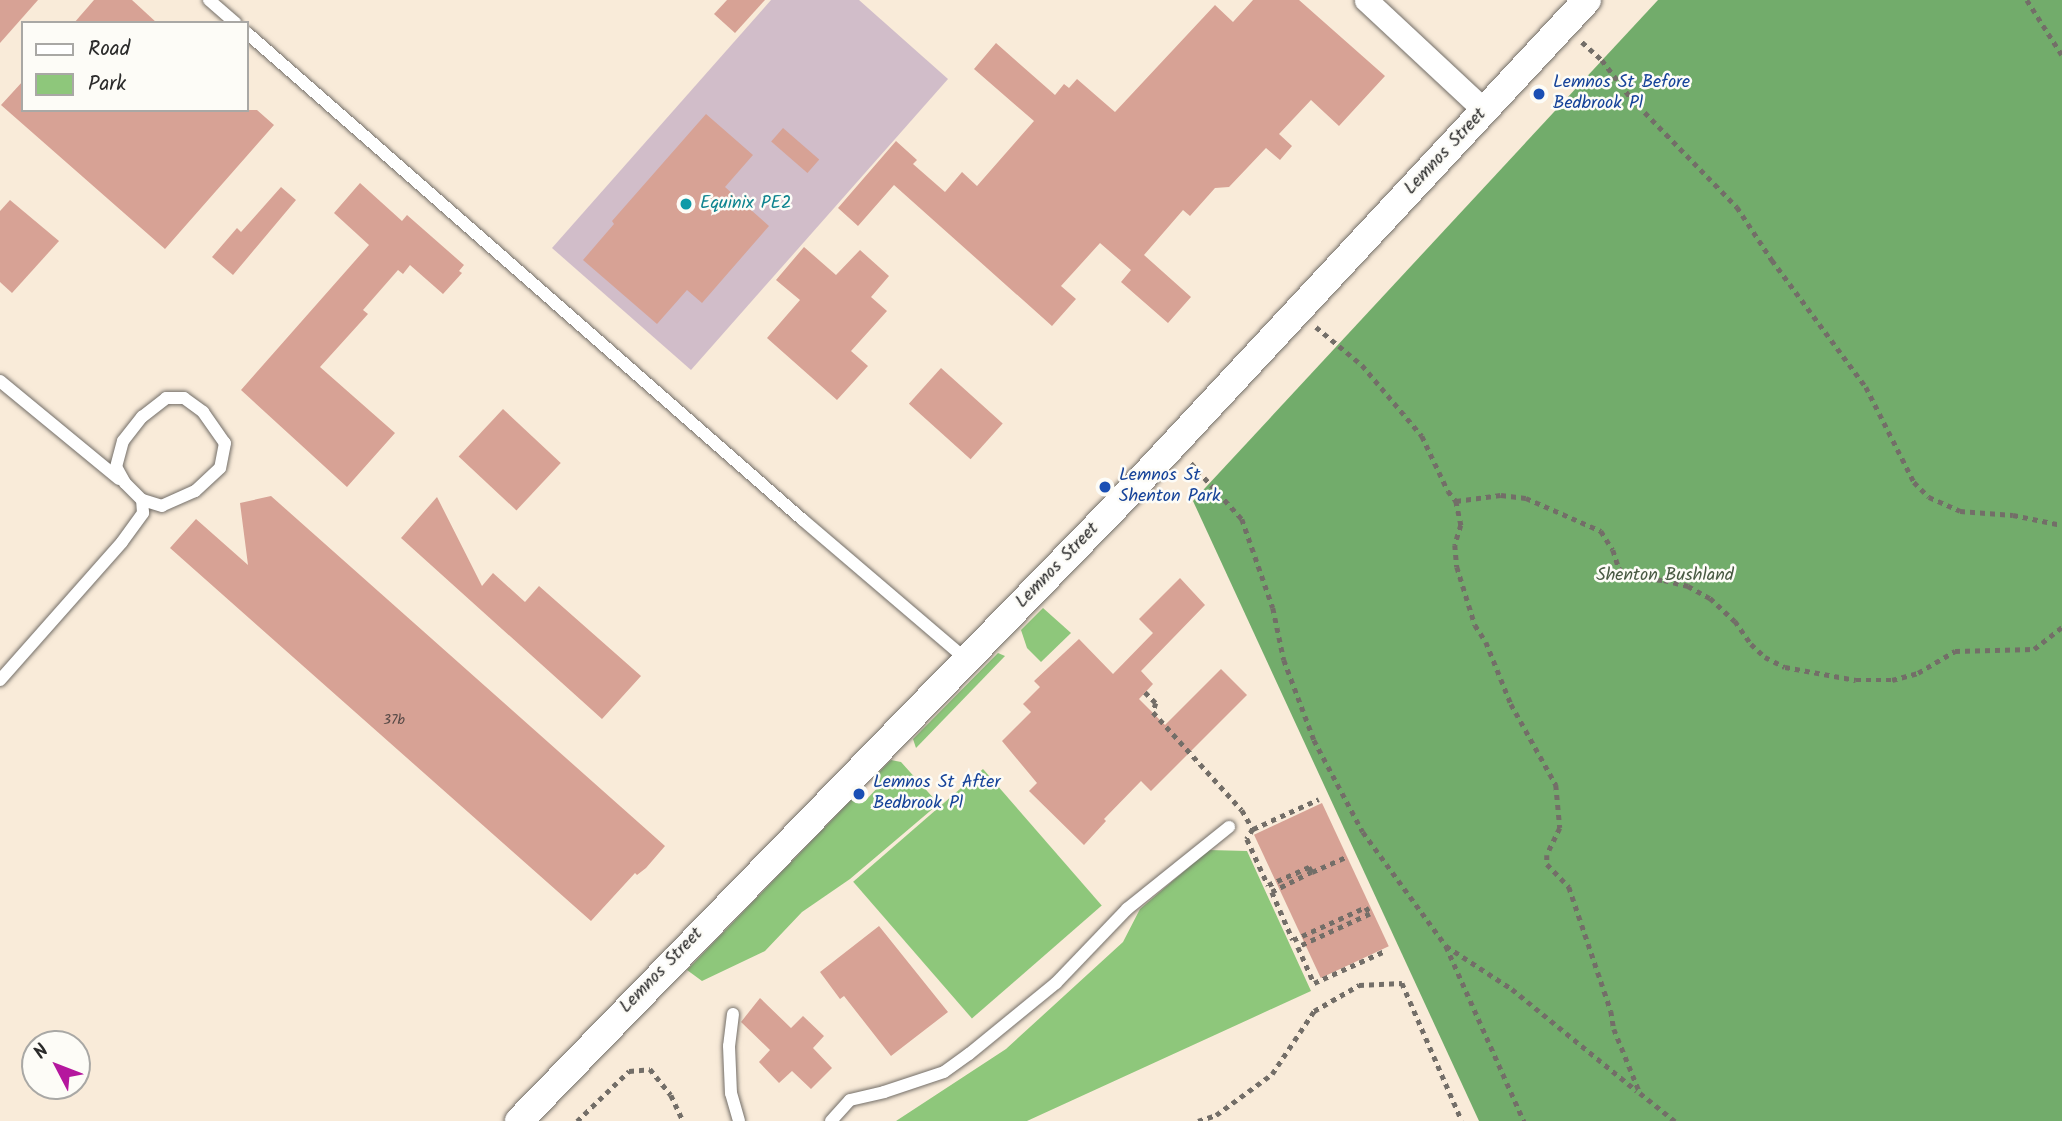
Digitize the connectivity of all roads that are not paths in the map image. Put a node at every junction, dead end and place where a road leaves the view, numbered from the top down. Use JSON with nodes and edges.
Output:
{"nodes":[{"id":1,"x":209,"y":0,"type":"edge"},
{"id":2,"x":1366,"y":0,"type":"edge"},
{"id":3,"x":1587,"y":0,"type":"edge"},
{"id":4,"x":233,"y":21,"type":"edge"},
{"id":5,"x":248,"y":34,"type":"edge"},
{"id":6,"x":1484,"y":110,"type":"junction"},
{"id":7,"x":0,"y":380,"type":"edge"},
{"id":8,"x":125,"y":483,"type":"junction"},
{"id":9,"x":142,"y":500,"type":"junction"},
{"id":10,"x":967,"y":660,"type":"junction"},
{"id":11,"x":0,"y":680,"type":"edge"},
{"id":12,"x":1229,"y":827,"type":"dead end"},
{"id":13,"x":733,"y":1014,"type":"dead end"},
{"id":14,"x":519,"y":1121,"type":"edge"},
{"id":15,"x":739,"y":1121,"type":"edge"},
{"id":16,"x":831,"y":1121,"type":"edge"}],
"edges":[{"from":1,"to":4,"type":"lane"},
{"from":2,"to":6,"type":"street"},
{"from":3,"to":6,"type":"street","name":"Lemnos Street"},
{"from":5,"to":10,"type":"lane"},
{"from":6,"to":10,"type":"street","name":"Lemnos Street"},
{"from":7,"to":8,"type":"lane"},
{"from":8,"to":9,"type":"lane"},
{"from":8,"to":9,"type":"lane"},
{"from":9,"to":11,"type":"lane"},
{"from":10,"to":14,"type":"street","name":"Lemnos Street"},
{"from":12,"to":16,"type":"lane"},
{"from":13,"to":15,"type":"lane"}]}
